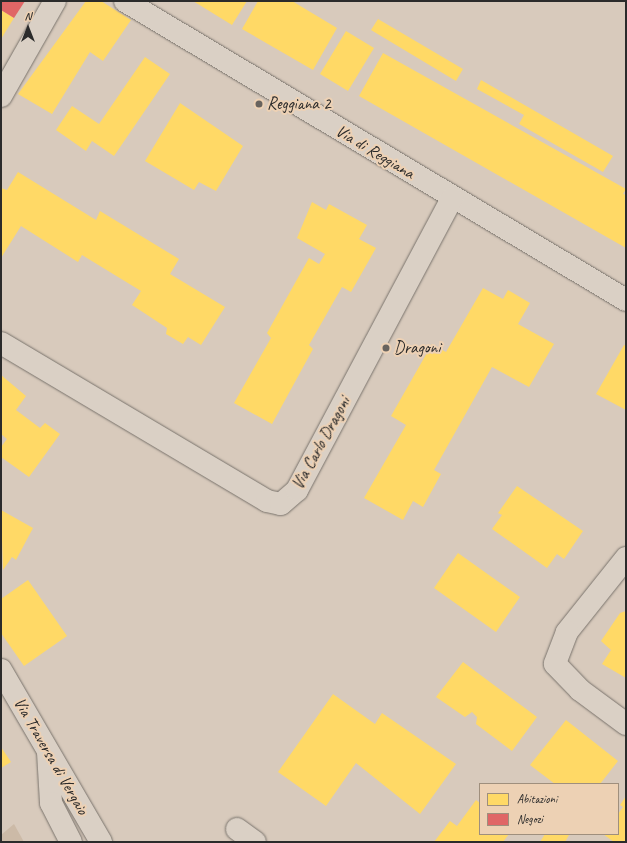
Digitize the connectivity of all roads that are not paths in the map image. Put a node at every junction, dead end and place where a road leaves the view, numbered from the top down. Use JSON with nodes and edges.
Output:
{"nodes":[{"id":1,"x":55,"y":1,"type":"edge"},
{"id":2,"x":125,"y":1,"type":"edge"},
{"id":3,"x":1,"y":96,"type":"edge"},
{"id":4,"x":452,"y":199,"type":"junction"},
{"id":5,"x":626,"y":300,"type":"edge"},
{"id":6,"x":1,"y":343,"type":"edge"},
{"id":7,"x":626,"y":558,"type":"edge"},
{"id":8,"x":1,"y":670,"type":"edge"},
{"id":9,"x":626,"y":724,"type":"edge"},
{"id":10,"x":48,"y":747,"type":"junction"},
{"id":11,"x":237,"y":829,"type":"dead end"},
{"id":12,"x":71,"y":842,"type":"edge"},
{"id":13,"x":100,"y":842,"type":"edge"},
{"id":14,"x":255,"y":842,"type":"edge"}],
"edges":[{"from":1,"to":3,"type":"street"},
{"from":2,"to":4,"type":"street","name":"Via di Reggiana"},
{"from":4,"to":5,"type":"street","name":"Via di Reggiana"},
{"from":4,"to":6,"type":"street","name":"Via Carlo Dragoni"},
{"from":7,"to":9,"type":"street"},
{"from":8,"to":10,"type":"street","name":"Via Traversa di Vergaio"},
{"from":10,"to":12,"type":"street"},
{"from":10,"to":13,"type":"street","name":"Via Traversa di Vergaio"},
{"from":11,"to":14,"type":"street"}]}
